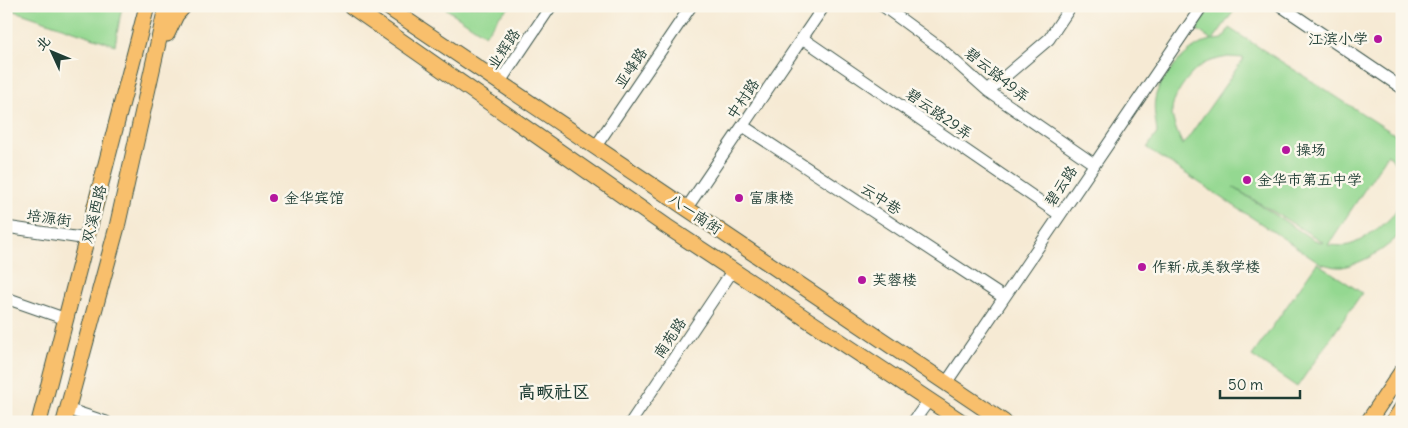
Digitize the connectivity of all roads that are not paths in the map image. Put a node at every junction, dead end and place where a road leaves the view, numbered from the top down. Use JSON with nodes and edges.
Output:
{"nodes":[{"id":1,"x":147,"y":6,"type":"edge"},
{"id":2,"x":168,"y":6,"type":"edge"},
{"id":3,"x":184,"y":6,"type":"edge"},
{"id":4,"x":351,"y":6,"type":"edge"},
{"id":5,"x":386,"y":6,"type":"edge"},
{"id":6,"x":551,"y":6,"type":"edge"},
{"id":7,"x":691,"y":6,"type":"edge"},
{"id":8,"x":824,"y":6,"type":"edge"},
{"id":9,"x":883,"y":6,"type":"edge"},
{"id":10,"x":1072,"y":6,"type":"edge"},
{"id":11,"x":1202,"y":6,"type":"edge"},
{"id":12,"x":1281,"y":6,"type":"edge"},
{"id":13,"x":802,"y":38,"type":"junction"},
{"id":14,"x":154,"y":60,"type":"junction"},
{"id":15,"x":499,"y":83,"type":"junction"},
{"id":16,"x":1402,"y":88,"type":"edge"},
{"id":17,"x":988,"y":91,"type":"junction"},
{"id":18,"x":743,"y":126,"type":"junction"},
{"id":19,"x":596,"y":146,"type":"junction"},
{"id":20,"x":1094,"y":164,"type":"junction"},
{"id":21,"x":686,"y":209,"type":"junction"},
{"id":22,"x":1060,"y":215,"type":"junction"},
{"id":23,"x":6,"y":227,"type":"edge"},
{"id":24,"x":88,"y":238,"type":"junction"},
{"id":25,"x":733,"y":270,"type":"junction"},
{"id":26,"x":1003,"y":297,"type":"junction"},
{"id":27,"x":6,"y":298,"type":"edge"},
{"id":28,"x":66,"y":319,"type":"junction"},
{"id":29,"x":1402,"y":371,"type":"edge"},
{"id":30,"x":946,"y":383,"type":"junction"},
{"id":31,"x":929,"y":400,"type":"junction"},
{"id":32,"x":1402,"y":408,"type":"edge"},
{"id":33,"x":65,"y":416,"type":"edge"},
{"id":34,"x":39,"y":422,"type":"edge"},
{"id":35,"x":106,"y":422,"type":"edge"},
{"id":36,"x":632,"y":422,"type":"edge"},
{"id":37,"x":913,"y":422,"type":"edge"},
{"id":38,"x":962,"y":422,"type":"edge"},
{"id":39,"x":1004,"y":422,"type":"edge"},
{"id":40,"x":1368,"y":422,"type":"edge"},
{"id":41,"x":1393,"y":422,"type":"edge"}],
"edges":[{"from":1,"to":24,"type":"main road","name":"双溪西路"},
{"from":2,"to":14,"type":"main road","name":"双溪西路"},
{"from":3,"to":14,"type":"main road"},
{"from":4,"to":25,"type":"main road","name":"八一南街"},
{"from":5,"to":15,"type":"main road","name":"八一南街"},
{"from":6,"to":15,"type":"street","name":"业辉路"},
{"from":7,"to":19,"type":"street","name":"亚峰路"},
{"from":8,"to":13,"type":"street","name":"中村路"},
{"from":9,"to":17,"type":"street","name":"碧云路49弄"},
{"from":10,"to":17,"type":"street"},
{"from":11,"to":20,"type":"street","name":"碧云路"},
{"from":12,"to":16,"type":"street"},
{"from":13,"to":18,"type":"street","name":"中村路"},
{"from":13,"to":22,"type":"street","name":"碧云路29弄"},
{"from":14,"to":33,"type":"main road","name":"双溪西路"},
{"from":15,"to":19,"type":"main road","name":"八一南街"},
{"from":17,"to":20,"type":"street","name":"碧云路49弄"},
{"from":18,"to":21,"type":"street","name":"中村路"},
{"from":18,"to":26,"type":"street","name":"云中巷"},
{"from":19,"to":21,"type":"main road","name":"八一南街"},
{"from":20,"to":22,"type":"street","name":"碧云路"},
{"from":21,"to":30,"type":"main road","name":"八一南街"},
{"from":22,"to":26,"type":"street","name":"碧云路"},
{"from":23,"to":24,"type":"street","name":"培源街"},
{"from":24,"to":28,"type":"main road","name":"双溪西路"},
{"from":25,"to":31,"type":"main road","name":"八一南街"},
{"from":25,"to":36,"type":"street","name":"南苑路"},
{"from":26,"to":30,"type":"street","name":"碧云路"},
{"from":27,"to":28,"type":"street"},
{"from":28,"to":34,"type":"main road","name":"双溪西路"},
{"from":29,"to":40,"type":"main road"},
{"from":30,"to":39,"type":"main road","name":"八一南街"},
{"from":31,"to":37,"type":"street"},
{"from":31,"to":38,"type":"main road","name":"八一南街"},
{"from":32,"to":41,"type":"main road"},
{"from":33,"to":35,"type":"street"}]}
